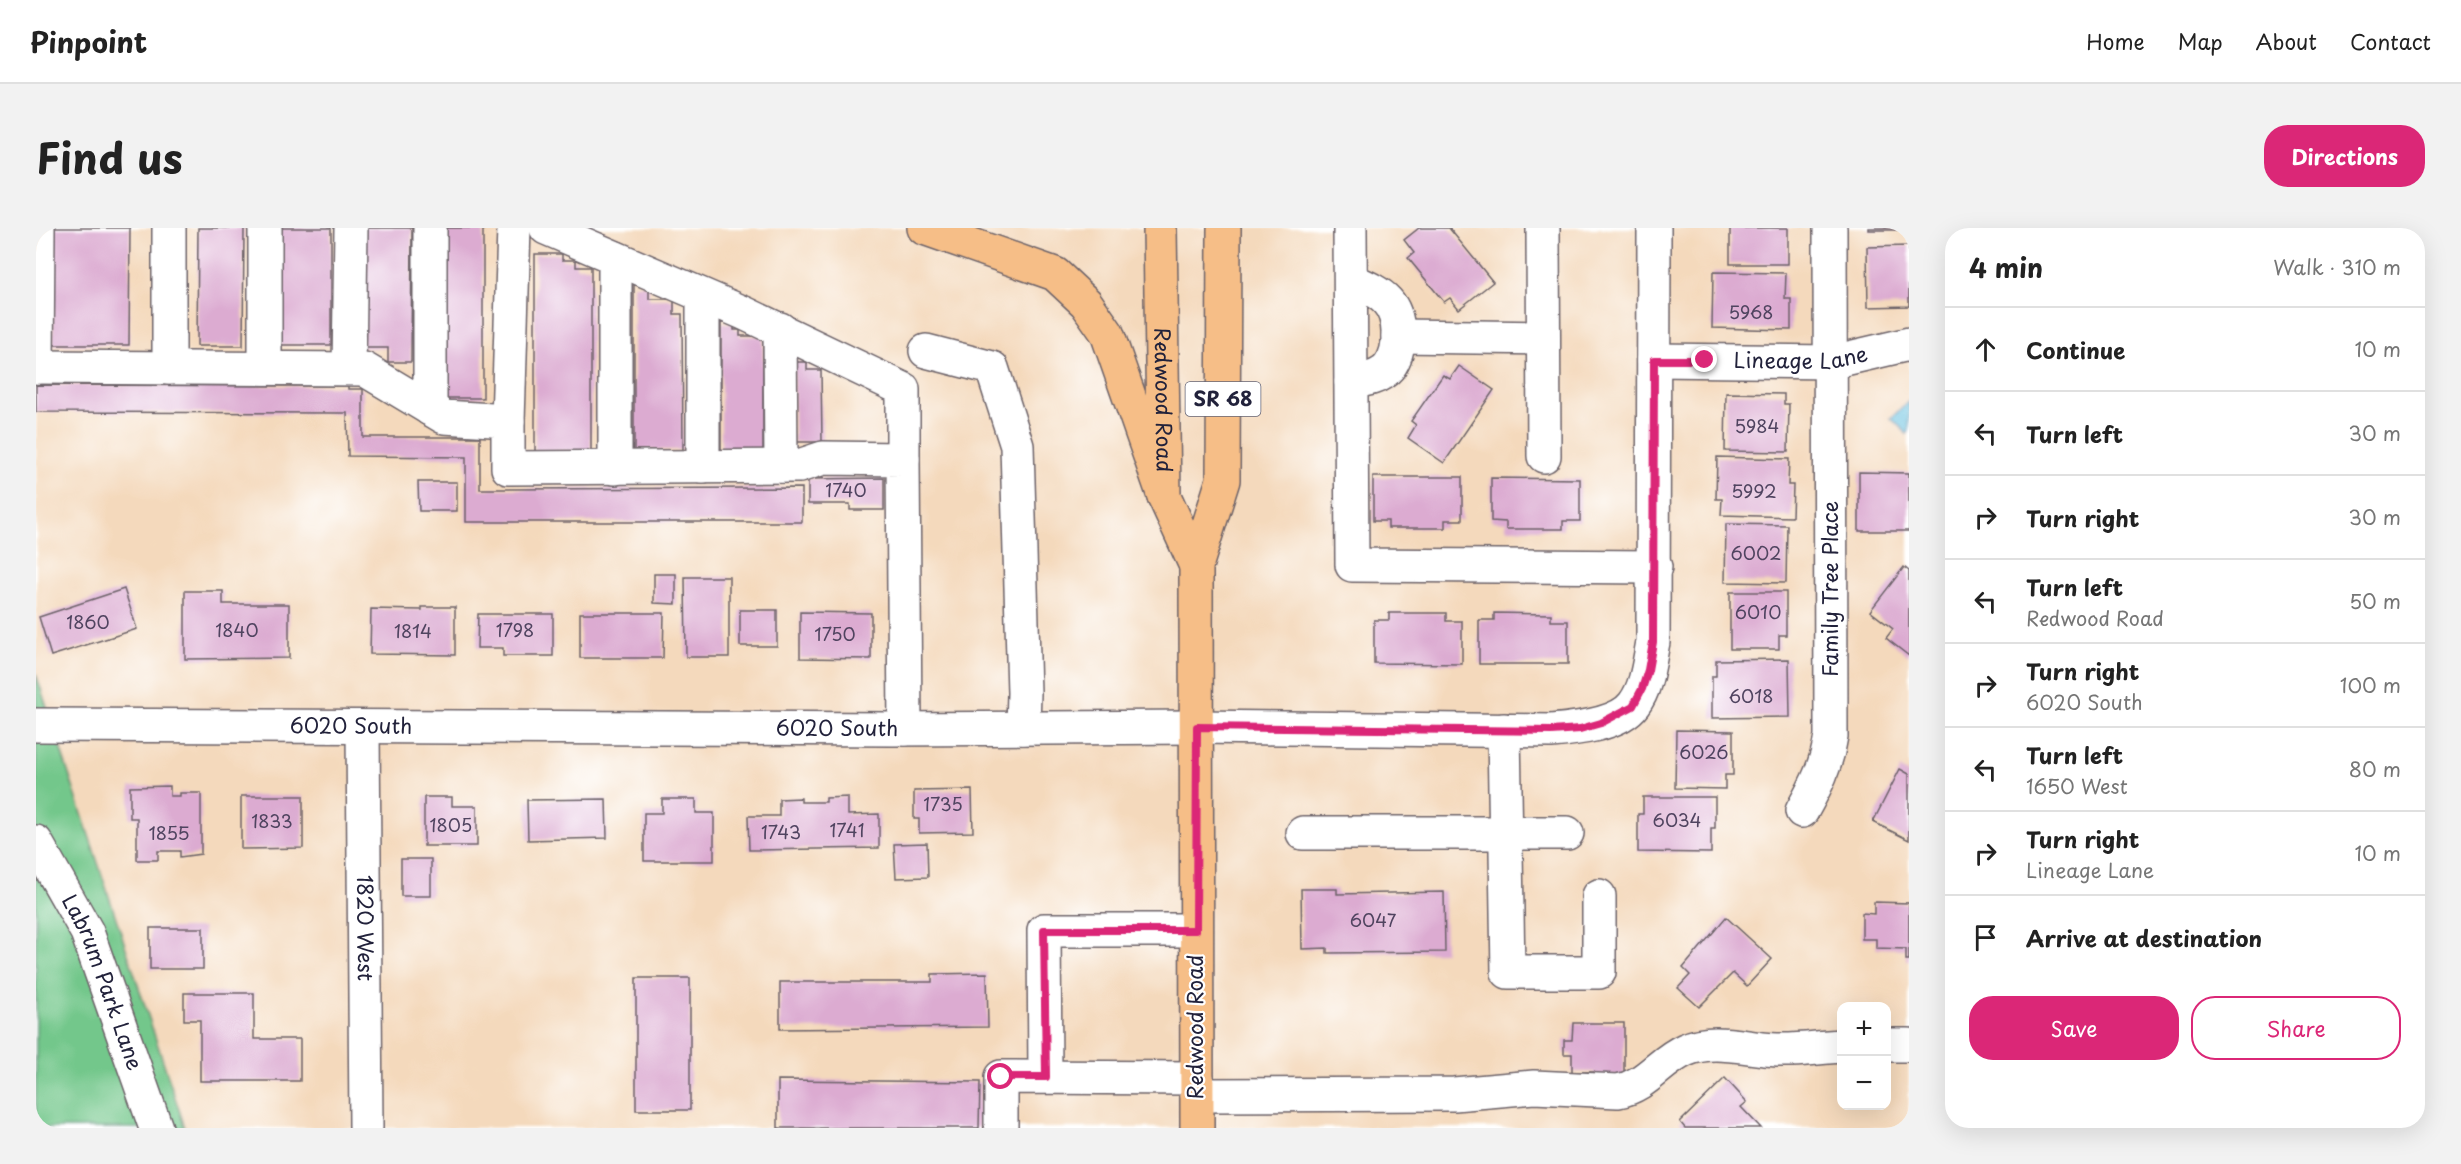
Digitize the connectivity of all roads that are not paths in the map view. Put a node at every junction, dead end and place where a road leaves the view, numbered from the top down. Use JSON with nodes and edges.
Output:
{"nodes":[{"id":1,"x":38,"y":228,"type":"edge"},
{"id":2,"x":169,"y":228,"type":"edge"},
{"id":3,"x":265,"y":228,"type":"edge"},
{"id":4,"x":351,"y":228,"type":"edge"},
{"id":5,"x":430,"y":228,"type":"edge"},
{"id":6,"x":514,"y":228,"type":"edge"},
{"id":7,"x":546,"y":228,"type":"edge"},
{"id":8,"x":924,"y":228,"type":"edge"},
{"id":9,"x":1160,"y":228,"type":"edge"},
{"id":10,"x":1224,"y":228,"type":"edge"},
{"id":11,"x":1350,"y":228,"type":"edge"},
{"id":12,"x":1543,"y":228,"type":"edge"},
{"id":13,"x":1654,"y":228,"type":"edge"},
{"id":14,"x":1830,"y":228,"type":"edge"},
{"id":15,"x":615,"y":258,"type":"junction"},
{"id":16,"x":1351,"y":280,"type":"junction"},
{"id":17,"x":703,"y":296,"type":"junction"},
{"id":18,"x":780,"y":329,"type":"junction"},
{"id":19,"x":1398,"y":336,"type":"junction"},
{"id":20,"x":1543,"y":338,"type":"junction"},
{"id":21,"x":1909,"y":344,"type":"edge"},
{"id":22,"x":926,"y":351,"type":"dead end"},
{"id":23,"x":1654,"y":360,"type":"junction"},
{"id":24,"x":1832,"y":362,"type":"junction"},
{"id":25,"x":37,"y":367,"type":"edge"},
{"id":26,"x":169,"y":368,"type":"junction"},
{"id":27,"x":265,"y":369,"type":"junction"},
{"id":28,"x":349,"y":369,"type":"junction"},
{"id":29,"x":1351,"y":382,"type":"junction"},
{"id":30,"x":430,"y":409,"type":"junction"},
{"id":31,"x":508,"y":421,"type":"junction"},
{"id":32,"x":1544,"y":456,"type":"dead end"},
{"id":33,"x":903,"y":459,"type":"junction"},
{"id":34,"x":781,"y":466,"type":"junction"},
{"id":35,"x":703,"y":467,"type":"junction"},
{"id":36,"x":615,"y":468,"type":"junction"},
{"id":37,"x":1164,"y":496,"type":"junction"},
{"id":38,"x":1196,"y":566,"type":"junction"},
{"id":39,"x":1655,"y":567,"type":"junction"},
{"id":40,"x":36,"y":725,"type":"edge"},
{"id":41,"x":1197,"y":727,"type":"junction"},
{"id":42,"x":363,"y":728,"type":"junction"},
{"id":43,"x":1023,"y":728,"type":"junction"},
{"id":44,"x":905,"y":729,"type":"junction"},
{"id":45,"x":1504,"y":730,"type":"junction"},
{"id":46,"x":1802,"y":811,"type":"dead end"},
{"id":47,"x":1303,"y":833,"type":"dead end"},
{"id":48,"x":1506,"y":833,"type":"junction"},
{"id":49,"x":1567,"y":833,"type":"dead end"},
{"id":50,"x":36,"y":842,"type":"edge"},
{"id":51,"x":1599,"y":896,"type":"dead end"},
{"id":52,"x":1196,"y":930,"type":"junction"},
{"id":53,"x":1909,"y":1045,"type":"edge"},
{"id":54,"x":1837,"y":1046,"type":"edge"},
{"id":55,"x":1891,"y":1046,"type":"edge"},
{"id":56,"x":1046,"y":1077,"type":"junction"},
{"id":57,"x":1197,"y":1087,"type":"junction"},
{"id":58,"x":156,"y":1128,"type":"edge"},
{"id":59,"x":366,"y":1128,"type":"edge"},
{"id":60,"x":1001,"y":1128,"type":"edge"},
{"id":61,"x":1197,"y":1128,"type":"edge"}],
"edges":[{"from":1,"to":25,"type":"street"},
{"from":2,"to":26,"type":"street"},
{"from":3,"to":27,"type":"street"},
{"from":4,"to":28,"type":"street"},
{"from":5,"to":30,"type":"street"},
{"from":6,"to":31,"type":"street"},
{"from":7,"to":15,"type":"street"},
{"from":8,"to":37,"type":"main road"},
{"from":9,"to":37,"type":"main road","name":"Redwood Road","number":"SR 68"},
{"from":10,"to":38,"type":"main road","name":"Redwood Road","number":"SR 68"},
{"from":11,"to":16,"type":"street"},
{"from":12,"to":20,"type":"street"},
{"from":13,"to":23,"type":"street"},
{"from":14,"to":24,"type":"street","name":"Family Tree Place"},
{"from":15,"to":17,"type":"street"},
{"from":15,"to":36,"type":"street"},
{"from":16,"to":19,"type":"street"},
{"from":16,"to":29,"type":"street"},
{"from":17,"to":18,"type":"street"},
{"from":17,"to":35,"type":"street"},
{"from":18,"to":33,"type":"street"},
{"from":18,"to":34,"type":"street"},
{"from":19,"to":20,"type":"street"},
{"from":19,"to":29,"type":"street"},
{"from":20,"to":32,"type":"street"},
{"from":21,"to":24,"type":"street","name":"Lineage Lane"},
{"from":22,"to":43,"type":"street"},
{"from":23,"to":24,"type":"street","name":"Lineage Lane"},
{"from":23,"to":39,"type":"street"},
{"from":24,"to":46,"type":"street","name":"Family Tree Place"},
{"from":25,"to":26,"type":"street"},
{"from":26,"to":27,"type":"street"},
{"from":27,"to":28,"type":"street"},
{"from":28,"to":30,"type":"street"},
{"from":29,"to":39,"type":"street"},
{"from":30,"to":31,"type":"street"},
{"from":31,"to":36,"type":"street"},
{"from":33,"to":34,"type":"street"},
{"from":33,"to":44,"type":"street"},
{"from":34,"to":35,"type":"street"},
{"from":35,"to":36,"type":"street"},
{"from":37,"to":38,"type":"main road","name":"Redwood Road","number":"SR 68"},
{"from":38,"to":41,"type":"main road","name":"Redwood Road","number":"SR 68"},
{"from":39,"to":45,"type":"street","name":"6020 South"},
{"from":40,"to":42,"type":"street","name":"6020 South"},
{"from":41,"to":43,"type":"street","name":"6020 South"},
{"from":41,"to":45,"type":"street","name":"6020 South"},
{"from":41,"to":52,"type":"main road","name":"Redwood Road","number":"SR 68"},
{"from":42,"to":44,"type":"street","name":"6020 South"},
{"from":42,"to":59,"type":"street","name":"1820 West"},
{"from":43,"to":44,"type":"street","name":"6020 South"},
{"from":45,"to":48,"type":"street"},
{"from":47,"to":48,"type":"street"},
{"from":48,"to":49,"type":"street"},
{"from":48,"to":51,"type":"street"},
{"from":50,"to":58,"type":"street","name":"Labrum Park Lane"},
{"from":52,"to":56,"type":"street"},
{"from":52,"to":57,"type":"main road","name":"Redwood Road","number":"SR 68"},
{"from":53,"to":55,"type":"street"},
{"from":54,"to":57,"type":"street"},
{"from":56,"to":57,"type":"street"},
{"from":56,"to":60,"type":"street"},
{"from":57,"to":61,"type":"main road","name":"Redwood Road","number":"SR 68"}]}
